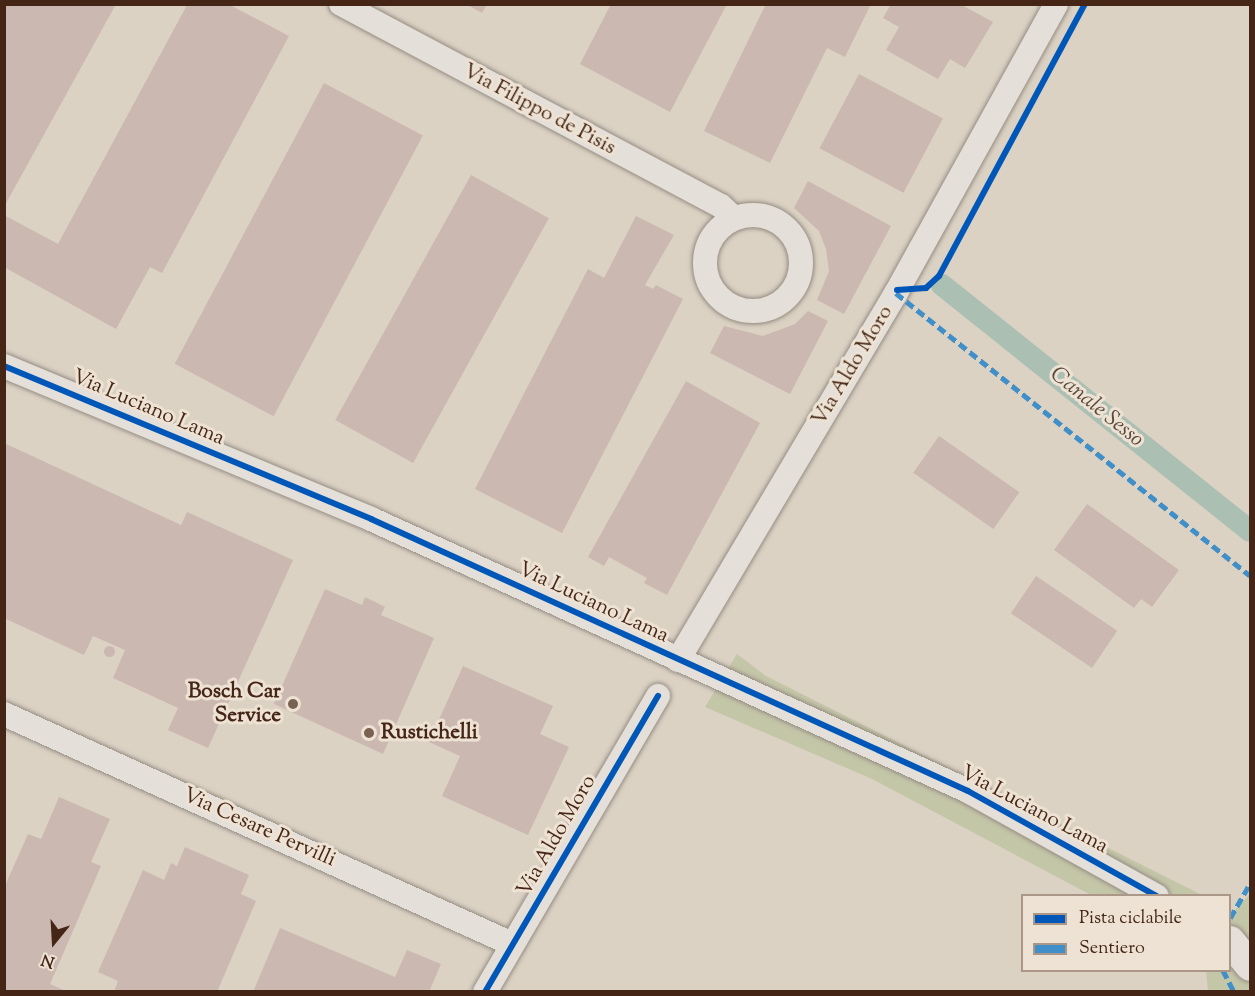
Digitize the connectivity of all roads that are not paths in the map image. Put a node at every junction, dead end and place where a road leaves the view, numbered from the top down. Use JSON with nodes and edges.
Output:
{"nodes":[{"id":1,"x":341,"y":4,"type":"edge"},
{"id":2,"x":1056,"y":4,"type":"edge"},
{"id":3,"x":734,"y":218,"type":"junction"},
{"id":4,"x":4,"y":366,"type":"edge"},
{"id":5,"x":678,"y":660,"type":"junction"},
{"id":6,"x":658,"y":696,"type":"dead end"},
{"id":7,"x":4,"y":714,"type":"edge"},
{"id":8,"x":1152,"y":894,"type":"edge"},
{"id":9,"x":1231,"y":933,"type":"edge"},
{"id":10,"x":1251,"y":938,"type":"edge"},
{"id":11,"x":1231,"y":942,"type":"edge"},
{"id":12,"x":512,"y":944,"type":"junction"},
{"id":13,"x":1251,"y":966,"type":"edge"},
{"id":14,"x":484,"y":992,"type":"edge"}],
"edges":[{"from":1,"to":3,"type":"street","name":"Via Filippo de Pisis"},
{"from":2,"to":5,"type":"street","name":"Via Aldo Moro"},
{"from":3,"to":3,"type":"street"},
{"from":4,"to":5,"type":"street","name":"Via Luciano Lama"},
{"from":5,"to":8,"type":"street","name":"Via Luciano Lama"},
{"from":6,"to":12,"type":"street","name":"Via Aldo Moro"},
{"from":7,"to":12,"type":"street","name":"Via Cesare Pervilli"},
{"from":9,"to":10,"type":"street"},
{"from":11,"to":13,"type":"street"},
{"from":12,"to":14,"type":"street","name":"Via Aldo Moro"}]}
